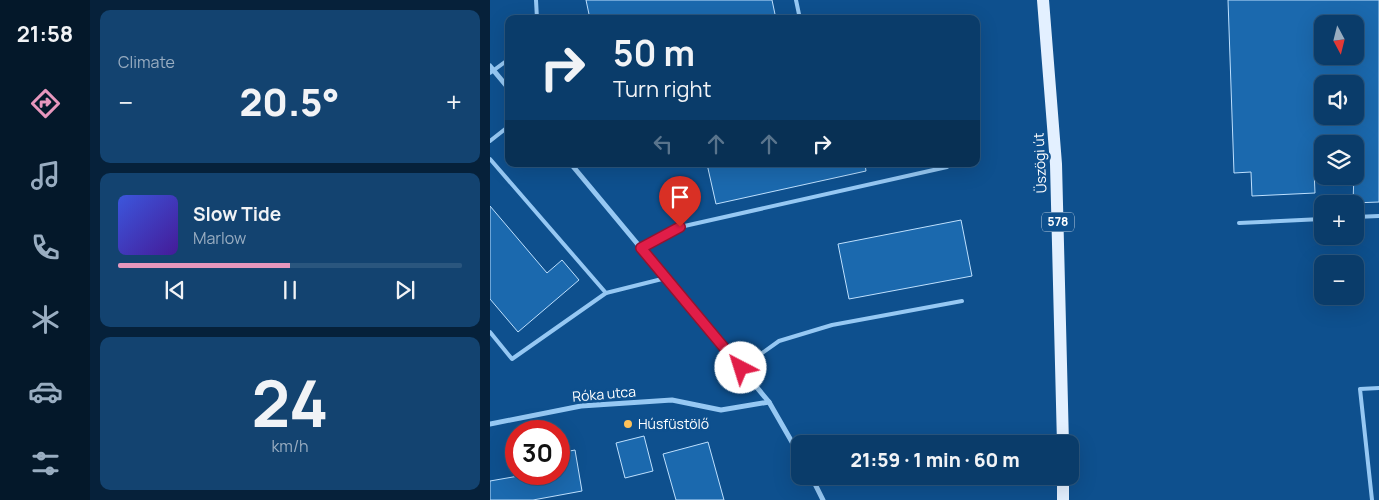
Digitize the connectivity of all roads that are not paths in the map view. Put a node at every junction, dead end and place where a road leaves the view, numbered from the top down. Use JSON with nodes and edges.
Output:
{"nodes":[{"id":1,"x":536,"y":0,"type":"edge"},
{"id":2,"x":796,"y":0,"type":"edge"},
{"id":3,"x":1043,"y":0,"type":"edge"},
{"id":4,"x":537,"y":15,"type":"edge"},
{"id":5,"x":799,"y":15,"type":"edge"},
{"id":6,"x":505,"y":61,"type":"edge"},
{"id":7,"x":491,"y":70,"type":"edge"},
{"id":8,"x":505,"y":85,"type":"edge"},
{"id":9,"x":505,"y":129,"type":"edge"},
{"id":10,"x":490,"y":141,"type":"edge"},
{"id":11,"x":490,"y":159,"type":"edge"},
{"id":12,"x":574,"y":167,"type":"edge"},
{"id":13,"x":947,"y":167,"type":"edge"},
{"id":14,"x":1379,"y":216,"type":"edge"},
{"id":15,"x":1364,"y":217,"type":"edge"},
{"id":16,"x":1314,"y":219,"type":"edge"},
{"id":17,"x":1239,"y":223,"type":"dead end"},
{"id":18,"x":641,"y":248,"type":"junction"},
{"id":19,"x":666,"y":278,"type":"junction"},
{"id":20,"x":606,"y":292,"type":"junction"},
{"id":21,"x":962,"y":301,"type":"dead end"},
{"id":22,"x":490,"y":332,"type":"edge"},
{"id":23,"x":741,"y":368,"type":"junction"},
{"id":24,"x":1379,"y":388,"type":"edge"},
{"id":25,"x":769,"y":402,"type":"junction"},
{"id":26,"x":490,"y":424,"type":"edge"},
{"id":27,"x":1063,"y":435,"type":"edge"},
{"id":28,"x":791,"y":440,"type":"edge"},
{"id":29,"x":816,"y":485,"type":"edge"},
{"id":30,"x":1063,"y":485,"type":"edge"},
{"id":31,"x":823,"y":500,"type":"edge"},
{"id":32,"x":1063,"y":500,"type":"edge"},
{"id":33,"x":1372,"y":500,"type":"edge"}],
"edges":[{"from":1,"to":4,"type":"lane"},
{"from":2,"to":5,"type":"lane"},
{"from":3,"to":27,"type":"main road","name":"Üszögi út","number":"578"},
{"from":6,"to":7,"type":"lane"},
{"from":7,"to":8,"type":"street"},
{"from":9,"to":10,"type":"lane"},
{"from":11,"to":20,"type":"lane"},
{"from":12,"to":18,"type":"street"},
{"from":13,"to":18,"type":"lane"},
{"from":14,"to":15,"type":"lane"},
{"from":16,"to":17,"type":"lane"},
{"from":18,"to":19,"type":"street"},
{"from":19,"to":20,"type":"lane"},
{"from":19,"to":23,"type":"street"},
{"from":20,"to":22,"type":"lane"},
{"from":21,"to":23,"type":"lane"},
{"from":23,"to":25,"type":"street"},
{"from":24,"to":33,"type":"lane"},
{"from":25,"to":26,"type":"street","name":"Róka utca"},
{"from":25,"to":28,"type":"street"},
{"from":29,"to":31,"type":"street"},
{"from":30,"to":32,"type":"main road"}]}
